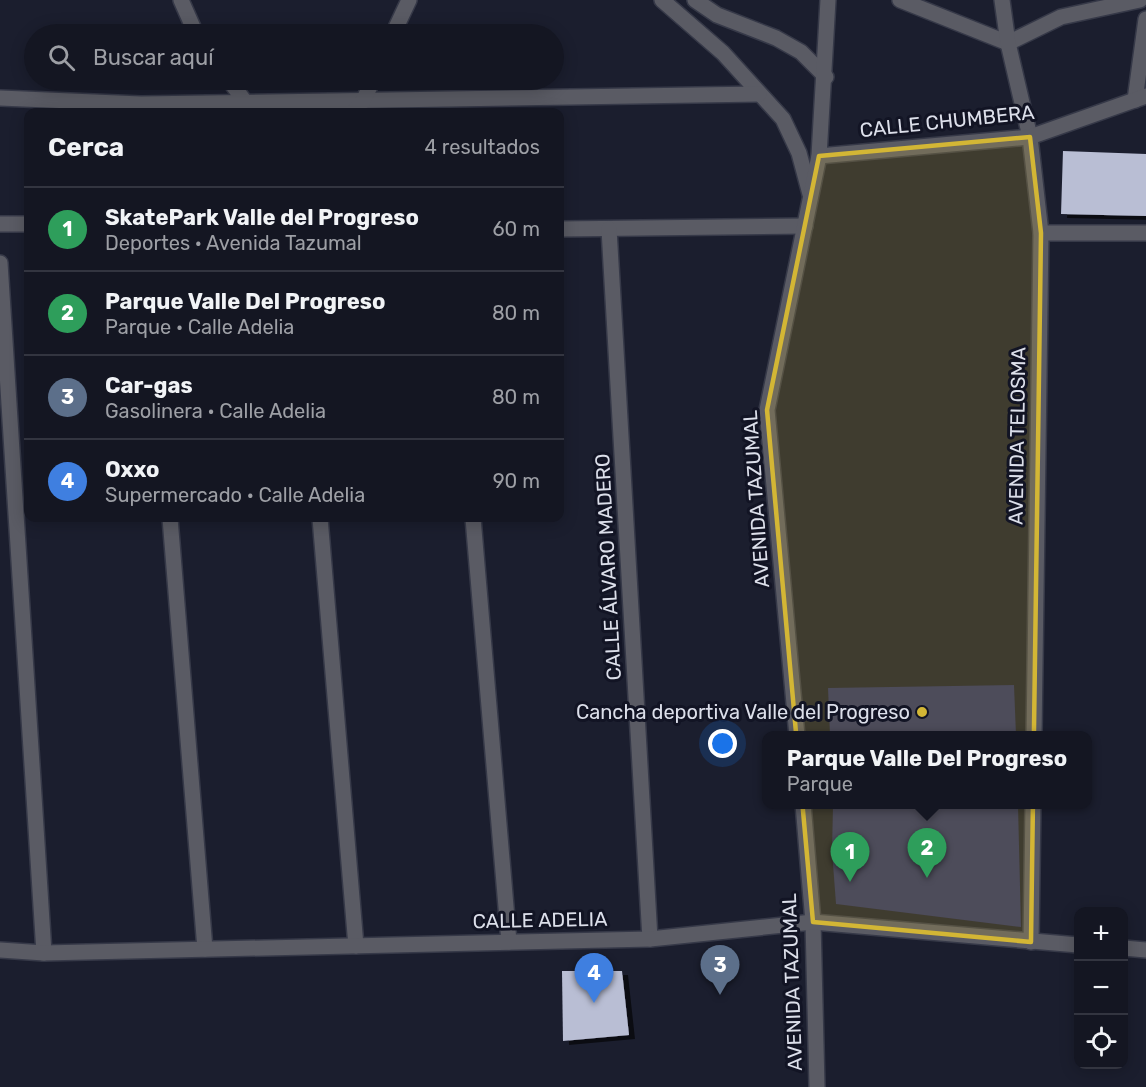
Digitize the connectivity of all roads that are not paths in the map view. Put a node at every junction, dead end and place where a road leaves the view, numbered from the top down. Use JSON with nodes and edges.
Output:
{"nodes":[{"id":1,"x":181,"y":0,"type":"edge"},
{"id":2,"x":409,"y":0,"type":"edge"},
{"id":3,"x":662,"y":0,"type":"edge"},
{"id":4,"x":694,"y":0,"type":"edge"},
{"id":5,"x":828,"y":0,"type":"edge"},
{"id":6,"x":900,"y":0,"type":"edge"},
{"id":7,"x":1002,"y":0,"type":"edge"},
{"id":8,"x":1140,"y":0,"type":"edge"},
{"id":9,"x":1146,"y":19,"type":"edge"},
{"id":10,"x":192,"y":24,"type":"edge"},
{"id":11,"x":398,"y":24,"type":"edge"},
{"id":12,"x":1008,"y":43,"type":"junction"},
{"id":13,"x":826,"y":77,"type":"junction"},
{"id":14,"x":236,"y":90,"type":"edge"},
{"id":15,"x":367,"y":90,"type":"edge"},
{"id":16,"x":759,"y":94,"type":"junction"},
{"id":17,"x":0,"y":98,"type":"edge"},
{"id":18,"x":1141,"y":98,"type":"edge"},
{"id":19,"x":246,"y":103,"type":"junction"},
{"id":20,"x":358,"y":107,"type":"edge"},
{"id":21,"x":1030,"y":137,"type":"junction"},
{"id":22,"x":819,"y":156,"type":"junction"},
{"id":23,"x":811,"y":196,"type":"junction"},
{"id":24,"x":0,"y":224,"type":"edge"},
{"id":25,"x":24,"y":224,"type":"edge"},
{"id":26,"x":805,"y":226,"type":"junction"},
{"id":27,"x":564,"y":229,"type":"edge"},
{"id":28,"x":609,"y":229,"type":"junction"},
{"id":29,"x":1041,"y":233,"type":"junction"},
{"id":30,"x":1146,"y":233,"type":"edge"},
{"id":31,"x":0,"y":263,"type":"edge"},
{"id":32,"x":170,"y":522,"type":"edge"},
{"id":33,"x":320,"y":522,"type":"edge"},
{"id":34,"x":473,"y":522,"type":"edge"},
{"id":35,"x":796,"y":731,"type":"edge"},
{"id":36,"x":1034,"y":731,"type":"edge"},
{"id":37,"x":803,"y":809,"type":"edge"},
{"id":38,"x":1033,"y":809,"type":"edge"},
{"id":39,"x":813,"y":922,"type":"junction"},
{"id":40,"x":650,"y":939,"type":"junction"},
{"id":41,"x":509,"y":942,"type":"junction"},
{"id":42,"x":1031,"y":942,"type":"junction"},
{"id":43,"x":1074,"y":945,"type":"edge"},
{"id":44,"x":356,"y":946,"type":"junction"},
{"id":45,"x":1128,"y":948,"type":"edge"},
{"id":46,"x":205,"y":949,"type":"junction"},
{"id":47,"x":0,"y":950,"type":"edge"},
{"id":48,"x":1146,"y":950,"type":"edge"},
{"id":49,"x":44,"y":952,"type":"junction"},
{"id":50,"x":817,"y":1087,"type":"edge"}],
"edges":[{"from":1,"to":10,"type":"street"},
{"from":2,"to":11,"type":"street"},
{"from":3,"to":16,"type":"street"},
{"from":4,"to":13,"type":"street"},
{"from":5,"to":13,"type":"street","name":"AVENIDA TAZUMAL"},
{"from":6,"to":12,"type":"street"},
{"from":7,"to":12,"type":"street","name":"AVENIDA TELOSMA"},
{"from":8,"to":12,"type":"street"},
{"from":9,"to":18,"type":"street"},
{"from":12,"to":21,"type":"street","name":"AVENIDA TELOSMA"},
{"from":13,"to":22,"type":"street","name":"AVENIDA TAZUMAL"},
{"from":14,"to":19,"type":"street"},
{"from":15,"to":20,"type":"street"},
{"from":16,"to":20,"type":"street"},
{"from":16,"to":23,"type":"street"},
{"from":17,"to":19,"type":"street"},
{"from":18,"to":21,"type":"street","name":"CALLE CHUMBERA"},
{"from":19,"to":20,"type":"street"},
{"from":21,"to":22,"type":"street","name":"CALLE CHUMBERA"},
{"from":21,"to":29,"type":"street","name":"AVENIDA TELOSMA"},
{"from":22,"to":23,"type":"street","name":"AVENIDA TAZUMAL"},
{"from":23,"to":26,"type":"street","name":"AVENIDA TAZUMAL"},
{"from":24,"to":25,"type":"street"},
{"from":26,"to":28,"type":"street"},
{"from":26,"to":35,"type":"street","name":"AVENIDA TAZUMAL"},
{"from":27,"to":28,"type":"street"},
{"from":28,"to":40,"type":"street","name":"CALLE ÁLVARO MADERO"},
{"from":29,"to":30,"type":"street"},
{"from":29,"to":36,"type":"street","name":"AVENIDA TELOSMA"},
{"from":31,"to":49,"type":"street"},
{"from":32,"to":46,"type":"street"},
{"from":33,"to":44,"type":"street"},
{"from":34,"to":41,"type":"street"},
{"from":37,"to":39,"type":"street","name":"AVENIDA TAZUMAL"},
{"from":38,"to":42,"type":"street"},
{"from":39,"to":40,"type":"street","name":"CALLE ADELIA"},
{"from":39,"to":42,"type":"street","name":"CALLE ADELIA"},
{"from":39,"to":50,"type":"street","name":"AVENIDA TAZUMAL"},
{"from":40,"to":41,"type":"street","name":"CALLE ADELIA"},
{"from":41,"to":44,"type":"street","name":"CALLE ADELIA"},
{"from":42,"to":43,"type":"street","name":"CALLE ADELIA"},
{"from":44,"to":46,"type":"street","name":"CALLE ADELIA"},
{"from":45,"to":48,"type":"street"},
{"from":46,"to":49,"type":"street","name":"CALLE ADELIA"},
{"from":47,"to":49,"type":"street","name":"CALLE ADELIA"}]}
